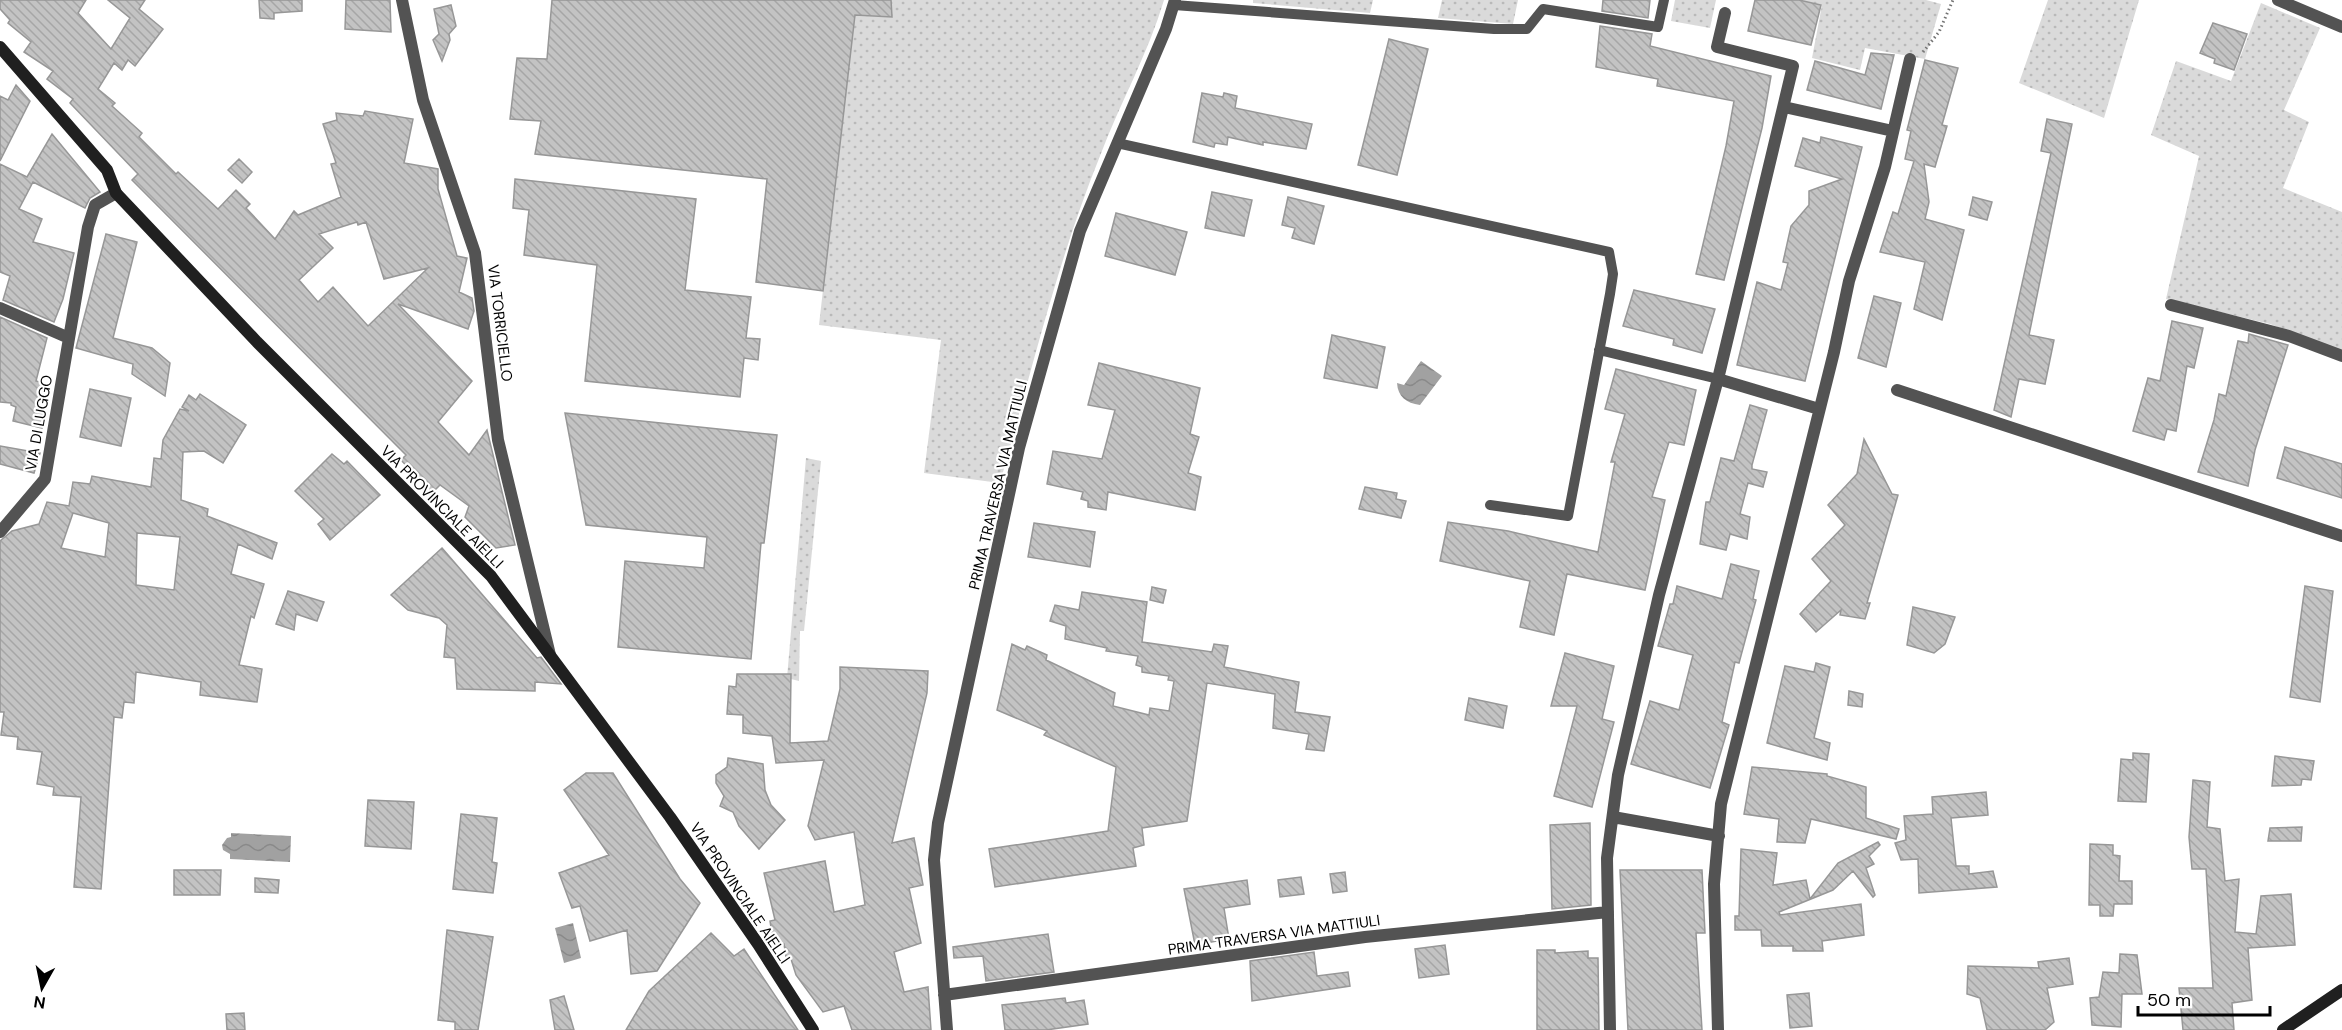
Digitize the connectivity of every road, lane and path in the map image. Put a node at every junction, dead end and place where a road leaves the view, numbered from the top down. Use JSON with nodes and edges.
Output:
{"nodes":[{"id":1,"x":402,"y":0,"type":"edge"},
{"id":2,"x":1664,"y":0,"type":"edge"},
{"id":3,"x":1953,"y":0,"type":"edge"},
{"id":4,"x":2278,"y":0,"type":"edge"},
{"id":5,"x":1175,"y":3,"type":"edge"},
{"id":6,"x":1725,"y":13,"type":"dead end"},
{"id":7,"x":2342,"y":27,"type":"edge"},
{"id":8,"x":0,"y":47,"type":"edge"},
{"id":9,"x":1910,"y":59,"type":"joint"},
{"id":10,"x":1784,"y":107,"type":"junction"},
{"id":11,"x":1893,"y":131,"type":"junction"},
{"id":12,"x":1118,"y":143,"type":"junction"},
{"id":13,"x":116,"y":193,"type":"junction"},
{"id":14,"x":2171,"y":305,"type":"dead end"},
{"id":15,"x":0,"y":308,"type":"edge"},
{"id":16,"x":69,"y":338,"type":"junction"},
{"id":17,"x":1599,"y":350,"type":"junction"},
{"id":18,"x":2342,"y":356,"type":"edge"},
{"id":19,"x":1718,"y":379,"type":"junction"},
{"id":20,"x":1897,"y":390,"type":"dead end"},
{"id":21,"x":1819,"y":409,"type":"junction"},
{"id":22,"x":1490,"y":505,"type":"dead end"},
{"id":23,"x":0,"y":532,"type":"edge"},
{"id":24,"x":2342,"y":536,"type":"edge"},
{"id":25,"x":550,"y":655,"type":"junction"},
{"id":26,"x":1613,"y":817,"type":"junction"},
{"id":27,"x":1719,"y":836,"type":"junction"},
{"id":28,"x":1608,"y":912,"type":"junction"},
{"id":29,"x":2342,"y":990,"type":"edge"},
{"id":30,"x":944,"y":995,"type":"junction"},
{"id":31,"x":813,"y":1030,"type":"edge"},
{"id":32,"x":947,"y":1030,"type":"edge"},
{"id":33,"x":1610,"y":1030,"type":"edge"},
{"id":34,"x":1718,"y":1030,"type":"edge"},
{"id":35,"x":2283,"y":1030,"type":"edge"}],
"edges":[{"from":1,"to":25,"type":"street","name":"VIA TORRICIELLO"},
{"from":2,"to":5,"type":"lane"},
{"from":3,"to":9,"type":"path"},
{"from":4,"to":7,"type":"street"},
{"from":5,"to":12,"type":"street","name":"PRIMA TRAVERSA VIA MATTIULI"},
{"from":6,"to":10,"type":"street"},
{"from":8,"to":13,"type":"street","name":"VIA PROVINCIALE AIELLI"},
{"from":9,"to":11,"type":"street"},
{"from":10,"to":11,"type":"street"},
{"from":10,"to":19,"type":"street"},
{"from":11,"to":21,"type":"street"},
{"from":12,"to":17,"type":"lane"},
{"from":12,"to":30,"type":"street","name":"PRIMA TRAVERSA VIA MATTIULI"},
{"from":13,"to":16,"type":"street","name":"VIA DI LUGGO"},
{"from":13,"to":25,"type":"street","name":"VIA PROVINCIALE AIELLI"},
{"from":14,"to":18,"type":"street"},
{"from":15,"to":16,"type":"street"},
{"from":16,"to":23,"type":"street","name":"VIA DI LUGGO"},
{"from":17,"to":19,"type":"lane"},
{"from":17,"to":22,"type":"lane"},
{"from":19,"to":21,"type":"street"},
{"from":19,"to":26,"type":"street"},
{"from":20,"to":24,"type":"street"},
{"from":21,"to":27,"type":"street"},
{"from":25,"to":31,"type":"street","name":"VIA PROVINCIALE AIELLI"},
{"from":26,"to":27,"type":"street"},
{"from":26,"to":28,"type":"street"},
{"from":27,"to":34,"type":"street"},
{"from":28,"to":30,"type":"street","name":"PRIMA TRAVERSA VIA MATTIULI"},
{"from":28,"to":33,"type":"street"},
{"from":29,"to":35,"type":"street"},
{"from":30,"to":32,"type":"street","name":"PRIMA TRAVERSA VIA MATTIULI"}]}
